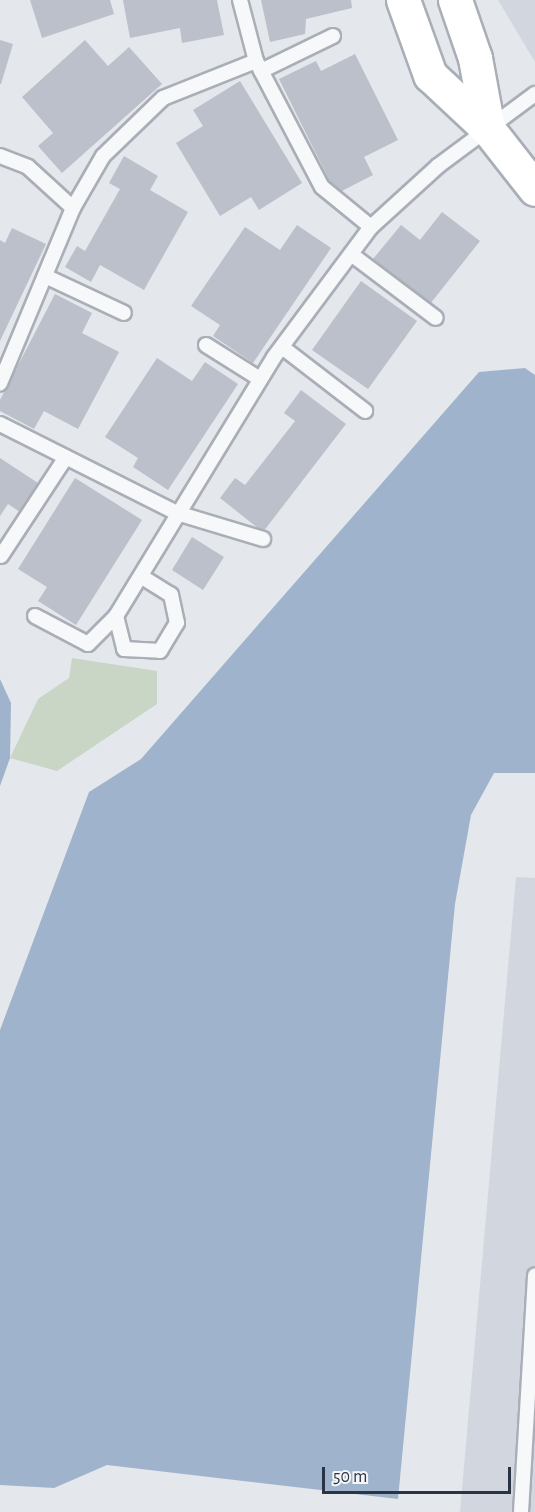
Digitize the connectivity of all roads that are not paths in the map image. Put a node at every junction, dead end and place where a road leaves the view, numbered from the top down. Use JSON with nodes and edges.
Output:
{"nodes":[{"id":1,"x":240,"y":0,"type":"edge"},
{"id":2,"x":403,"y":0,"type":"edge"},
{"id":3,"x":455,"y":0,"type":"edge"},
{"id":4,"x":333,"y":36,"type":"dead end"},
{"id":5,"x":259,"y":66,"type":"junction"},
{"id":6,"x":535,"y":94,"type":"edge"},
{"id":7,"x":488,"y":129,"type":"junction"},
{"id":8,"x":0,"y":156,"type":"edge"},
{"id":9,"x":535,"y":189,"type":"edge"},
{"id":10,"x":73,"y":208,"type":"junction"},
{"id":11,"x":371,"y":227,"type":"junction"},
{"id":12,"x":351,"y":254,"type":"junction"},
{"id":13,"x":45,"y":276,"type":"junction"},
{"id":14,"x":124,"y":313,"type":"dead end"},
{"id":15,"x":435,"y":318,"type":"dead end"},
{"id":16,"x":206,"y":345,"type":"dead end"},
{"id":17,"x":282,"y":347,"type":"junction"},
{"id":18,"x":260,"y":379,"type":"junction"},
{"id":19,"x":0,"y":383,"type":"edge"},
{"id":20,"x":365,"y":411,"type":"dead end"},
{"id":21,"x":0,"y":424,"type":"edge"},
{"id":22,"x":66,"y":457,"type":"junction"},
{"id":23,"x":177,"y":513,"type":"junction"},
{"id":24,"x":263,"y":539,"type":"dead end"},
{"id":25,"x":1,"y":556,"type":"edge"},
{"id":26,"x":142,"y":577,"type":"junction"},
{"id":27,"x":35,"y":616,"type":"dead end"},
{"id":28,"x":116,"y":616,"type":"junction"},
{"id":29,"x":535,"y":1275,"type":"edge"},
{"id":30,"x":521,"y":1512,"type":"edge"}],
"edges":[{"from":1,"to":5,"type":"lane"},
{"from":2,"to":7,"type":"street"},
{"from":3,"to":7,"type":"street"},
{"from":4,"to":5,"type":"lane"},
{"from":5,"to":10,"type":"lane"},
{"from":5,"to":11,"type":"lane"},
{"from":6,"to":7,"type":"lane"},
{"from":7,"to":9,"type":"street"},
{"from":7,"to":11,"type":"lane"},
{"from":8,"to":10,"type":"lane"},
{"from":10,"to":13,"type":"lane"},
{"from":11,"to":12,"type":"lane"},
{"from":12,"to":15,"type":"lane"},
{"from":12,"to":17,"type":"lane"},
{"from":13,"to":14,"type":"lane"},
{"from":13,"to":19,"type":"lane"},
{"from":16,"to":18,"type":"lane"},
{"from":17,"to":18,"type":"lane"},
{"from":17,"to":20,"type":"lane"},
{"from":18,"to":23,"type":"lane"},
{"from":21,"to":22,"type":"lane"},
{"from":22,"to":23,"type":"lane"},
{"from":22,"to":25,"type":"lane"},
{"from":23,"to":24,"type":"lane"},
{"from":23,"to":26,"type":"lane"},
{"from":26,"to":28,"type":"lane"},
{"from":26,"to":28,"type":"lane"},
{"from":27,"to":28,"type":"lane"},
{"from":29,"to":30,"type":"lane"}]}
